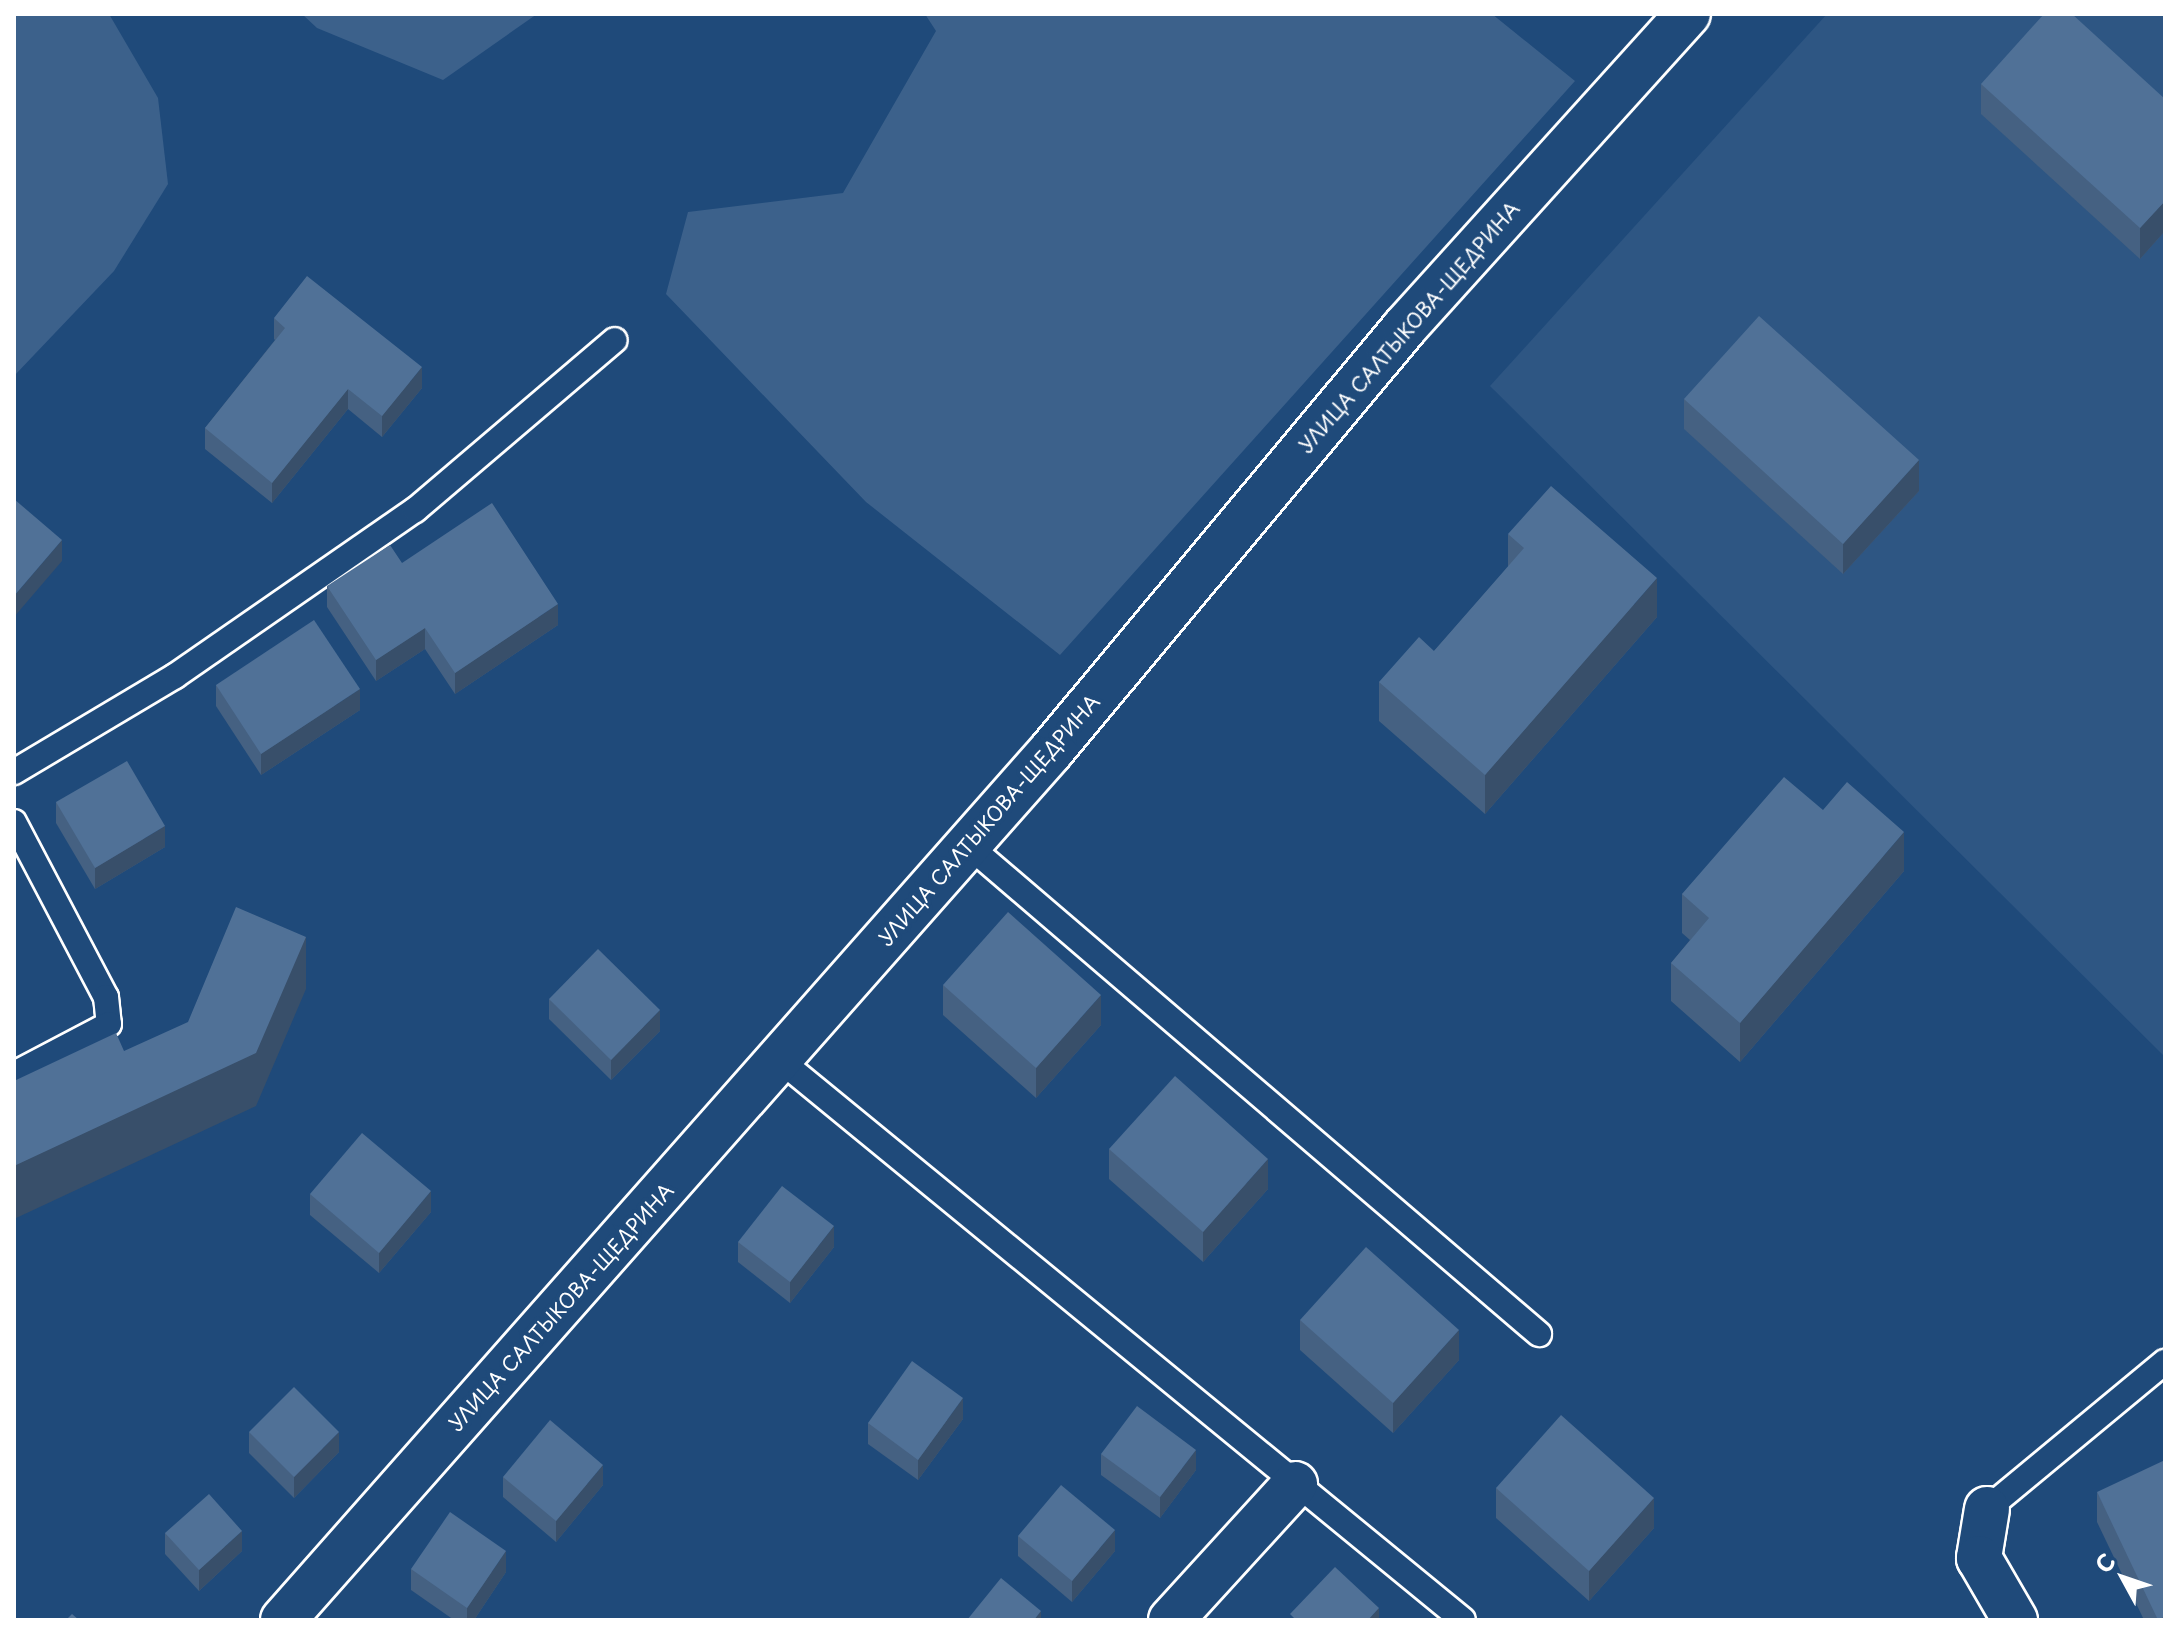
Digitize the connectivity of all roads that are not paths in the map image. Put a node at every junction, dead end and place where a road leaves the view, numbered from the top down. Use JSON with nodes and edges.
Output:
{"nodes":[{"id":1,"x":1688,"y":14,"type":"edge"},
{"id":2,"x":615,"y":340,"type":"dead end"},
{"id":3,"x":14,"y":772,"type":"edge"},
{"id":4,"x":14,"y":822,"type":"edge"},
{"id":5,"x":968,"y":845,"type":"junction"},
{"id":6,"x":780,"y":1060,"type":"junction"},
{"id":7,"x":14,"y":1074,"type":"edge"},
{"id":8,"x":1539,"y":1334,"type":"dead end"},
{"id":9,"x":2165,"y":1362,"type":"edge"},
{"id":10,"x":1295,"y":1484,"type":"junction"},
{"id":11,"x":1987,"y":1509,"type":"joint"},
{"id":12,"x":283,"y":1620,"type":"edge"},
{"id":13,"x":1171,"y":1620,"type":"edge"},
{"id":14,"x":1463,"y":1620,"type":"edge"},
{"id":15,"x":2015,"y":1620,"type":"edge"}],
"edges":[{"from":1,"to":5,"type":"street","name":"УЛИЦА САЛТЫКОВА-ЩЕДРИНА"},
{"from":2,"to":3,"type":"lane"},
{"from":4,"to":7,"type":"lane"},
{"from":5,"to":6,"type":"street","name":"УЛИЦА САЛТЫКОВА-ЩЕДРИНА"},
{"from":5,"to":8,"type":"lane"},
{"from":6,"to":10,"type":"lane"},
{"from":6,"to":12,"type":"street","name":"УЛИЦА САЛТЫКОВА-ЩЕДРИНА"},
{"from":9,"to":11,"type":"lane"},
{"from":10,"to":13,"type":"street"},
{"from":10,"to":14,"type":"lane"},
{"from":11,"to":15,"type":"street"}]}
